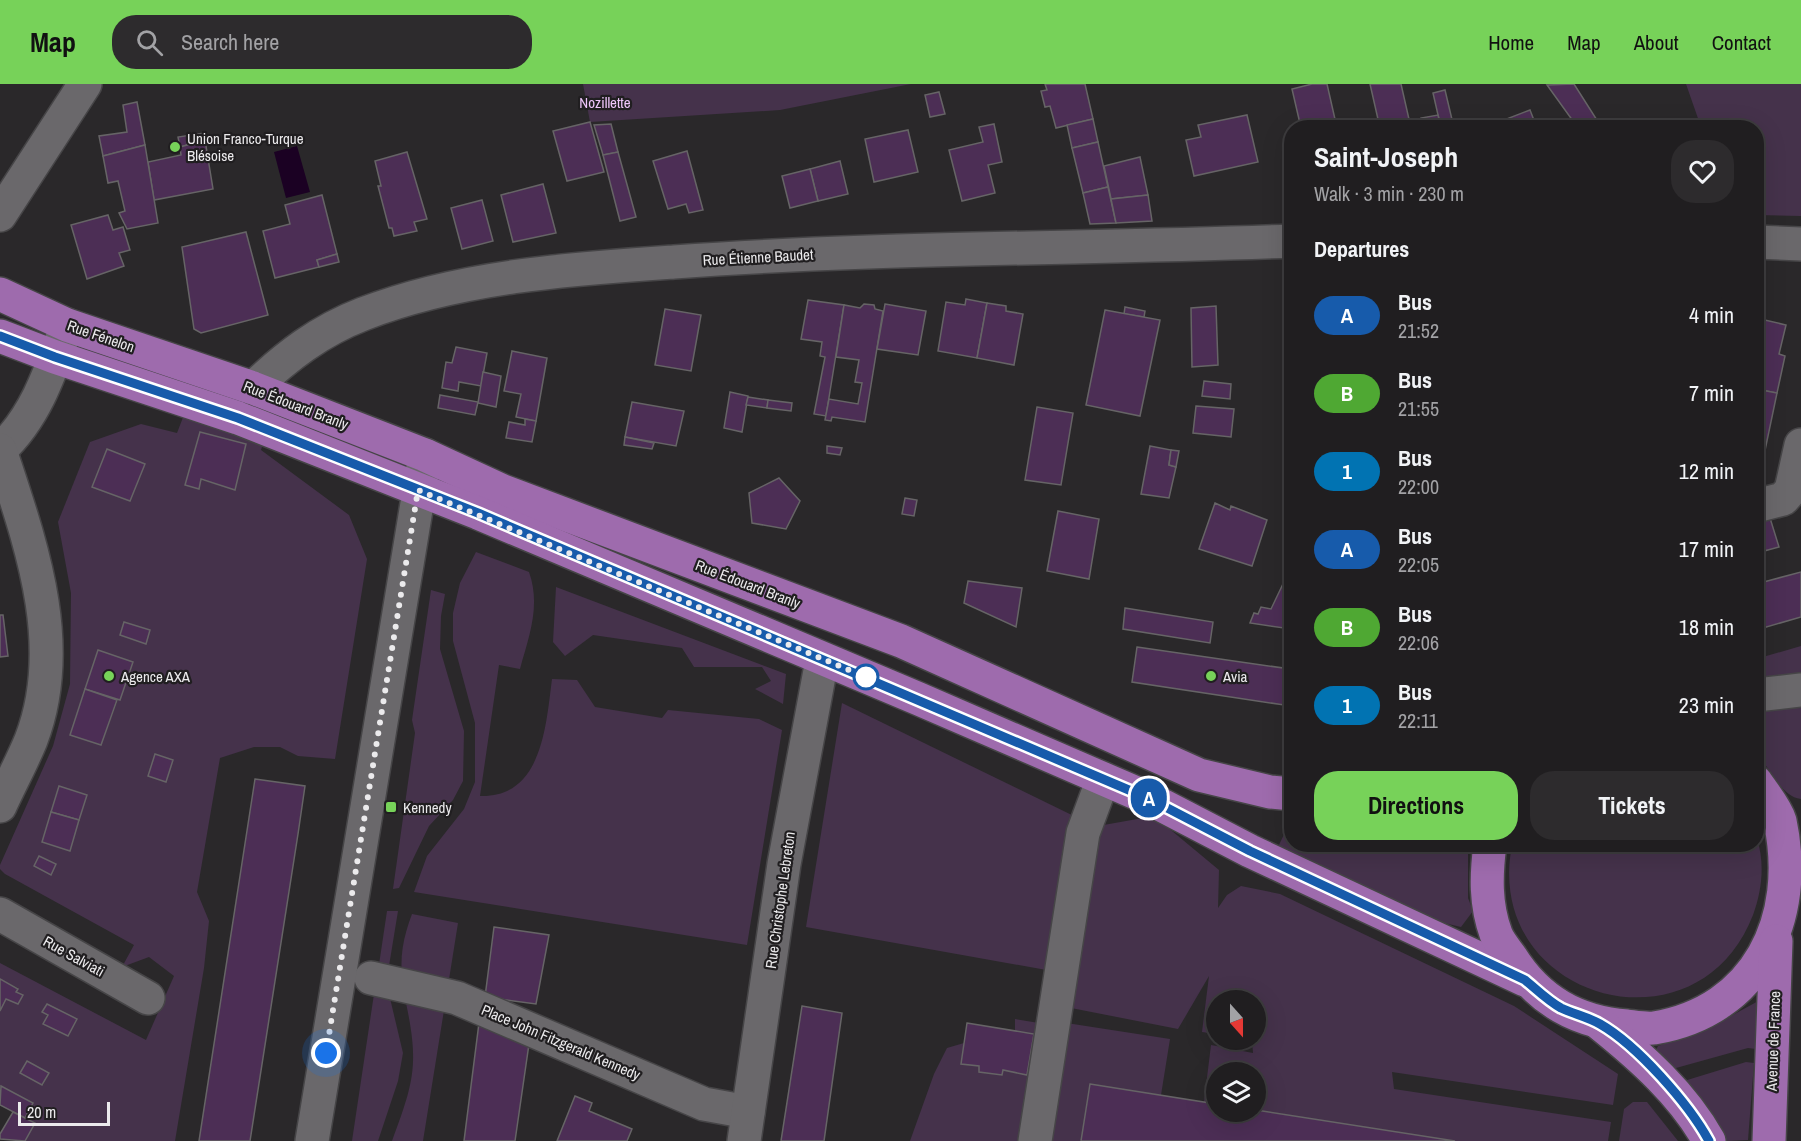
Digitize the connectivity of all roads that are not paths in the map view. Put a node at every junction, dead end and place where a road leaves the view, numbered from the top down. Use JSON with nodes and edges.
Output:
{"nodes":[{"id":1,"x":85,"y":84,"type":"edge"},
{"id":2,"x":0,"y":215,"type":"edge"},
{"id":3,"x":1284,"y":241,"type":"edge"},
{"id":4,"x":1764,"y":242,"type":"edge"},
{"id":5,"x":1801,"y":244,"type":"edge"},
{"id":6,"x":0,"y":294,"type":"edge"},
{"id":7,"x":67,"y":325,"type":"junction"},
{"id":8,"x":0,"y":336,"type":"edge"},
{"id":9,"x":55,"y":357,"type":"junction"},
{"id":10,"x":204,"y":370,"type":"joint"},
{"id":11,"x":253,"y":388,"type":"junction"},
{"id":12,"x":1801,"y":444,"type":"edge"},
{"id":13,"x":0,"y":450,"type":"edge"},
{"id":14,"x":425,"y":455,"type":"junction"},
{"id":15,"x":418,"y":490,"type":"junction"},
{"id":16,"x":1764,"y":504,"type":"edge"},
{"id":17,"x":822,"y":660,"type":"junction"},
{"id":18,"x":1801,"y":690,"type":"edge"},
{"id":19,"x":1764,"y":694,"type":"edge"},
{"id":20,"x":1103,"y":779,"type":"junction"},
{"id":21,"x":1284,"y":793,"type":"edge"},
{"id":22,"x":1764,"y":795,"type":"edge"},
{"id":23,"x":0,"y":806,"type":"edge"},
{"id":24,"x":1489,"y":852,"type":"edge"},
{"id":25,"x":1796,"y":859,"type":"edge"},
{"id":26,"x":0,"y":914,"type":"edge"},
{"id":27,"x":1776,"y":941,"type":"junction"},
{"id":28,"x":371,"y":978,"type":"dead end"},
{"id":29,"x":1525,"y":980,"type":"junction"},
{"id":30,"x":148,"y":998,"type":"dead end"},
{"id":31,"x":1600,"y":1024,"type":"junction"},
{"id":32,"x":746,"y":1126,"type":"edge"},
{"id":33,"x":312,"y":1141,"type":"edge"},
{"id":34,"x":1035,"y":1141,"type":"edge"},
{"id":35,"x":1709,"y":1141,"type":"edge"},
{"id":36,"x":1769,"y":1141,"type":"edge"}],
"edges":[{"from":1,"to":2,"type":"street"},
{"from":3,"to":11,"type":"street","name":"Rue Étienne Baudet"},
{"from":4,"to":5,"type":"street"},
{"from":6,"to":7,"type":"main road","name":"Rue Fénelon"},
{"from":7,"to":9,"type":"street"},
{"from":7,"to":10,"type":"main road","name":"Rue Fénelon"},
{"from":8,"to":9,"type":"main road"},
{"from":9,"to":13,"type":"street"},
{"from":9,"to":15,"type":"main road"},
{"from":10,"to":11,"type":"main road","name":"Rue Édouard Branly"},
{"from":11,"to":14,"type":"main road","name":"Rue Édouard Branly"},
{"from":12,"to":16,"type":"street"},
{"from":13,"to":23,"type":"street"},
{"from":14,"to":15,"type":"street"},
{"from":14,"to":21,"type":"main road","name":"Rue Édouard Branly"},
{"from":15,"to":17,"type":"main road"},
{"from":15,"to":33,"type":"street"},
{"from":17,"to":20,"type":"main road"},
{"from":17,"to":32,"type":"street","name":"Rue Christophe Lebreton"},
{"from":18,"to":19,"type":"street"},
{"from":20,"to":29,"type":"main road"},
{"from":20,"to":34,"type":"street"},
{"from":22,"to":25,"type":"main road"},
{"from":24,"to":29,"type":"main road"},
{"from":25,"to":27,"type":"main road"},
{"from":26,"to":30,"type":"street","name":"Rue Salviati"},
{"from":27,"to":31,"type":"main road"},
{"from":27,"to":36,"type":"main road","name":"Avenue de France"},
{"from":28,"to":32,"type":"street","name":"Place John Fitzgerald Kennedy"},
{"from":29,"to":31,"type":"main road"},
{"from":31,"to":35,"type":"main road"}]}
